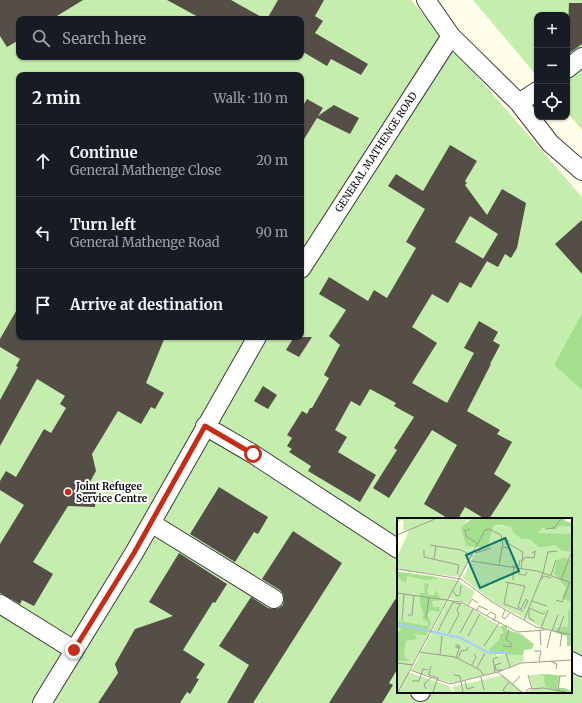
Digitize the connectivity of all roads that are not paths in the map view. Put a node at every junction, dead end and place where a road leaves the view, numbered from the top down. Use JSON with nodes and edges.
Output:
{"nodes":[{"id":1,"x":426,"y":0,"type":"edge"},
{"id":2,"x":451,"y":36,"type":"junction"},
{"id":3,"x":582,"y":57,"type":"edge"},
{"id":4,"x":570,"y":67,"type":"edge"},
{"id":5,"x":534,"y":92,"type":"edge"},
{"id":6,"x":519,"y":103,"type":"junction"},
{"id":7,"x":582,"y":171,"type":"edge"},
{"id":8,"x":304,"y":264,"type":"edge"},
{"id":9,"x":255,"y":340,"type":"edge"},
{"id":10,"x":205,"y":426,"type":"junction"},
{"id":11,"x":151,"y":523,"type":"junction"},
{"id":12,"x":397,"y":548,"type":"edge"},
{"id":13,"x":274,"y":599,"type":"dead end"},
{"id":14,"x":0,"y":604,"type":"edge"},
{"id":15,"x":74,"y":650,"type":"junction"},
{"id":16,"x":572,"y":662,"type":"edge"},
{"id":17,"x":582,"y":667,"type":"edge"},
{"id":18,"x":42,"y":703,"type":"edge"}],
"edges":[{"from":1,"to":2,"type":"street"},
{"from":2,"to":6,"type":"street"},
{"from":2,"to":8,"type":"street","name":"GENERAL MATHENGE ROAD"},
{"from":3,"to":4,"type":"street"},
{"from":5,"to":6,"type":"street"},
{"from":6,"to":7,"type":"street"},
{"from":9,"to":10,"type":"street"},
{"from":10,"to":11,"type":"street"},
{"from":10,"to":12,"type":"street"},
{"from":11,"to":13,"type":"street"},
{"from":11,"to":15,"type":"street"},
{"from":14,"to":15,"type":"street"},
{"from":15,"to":18,"type":"street"},
{"from":16,"to":17,"type":"street"}]}
